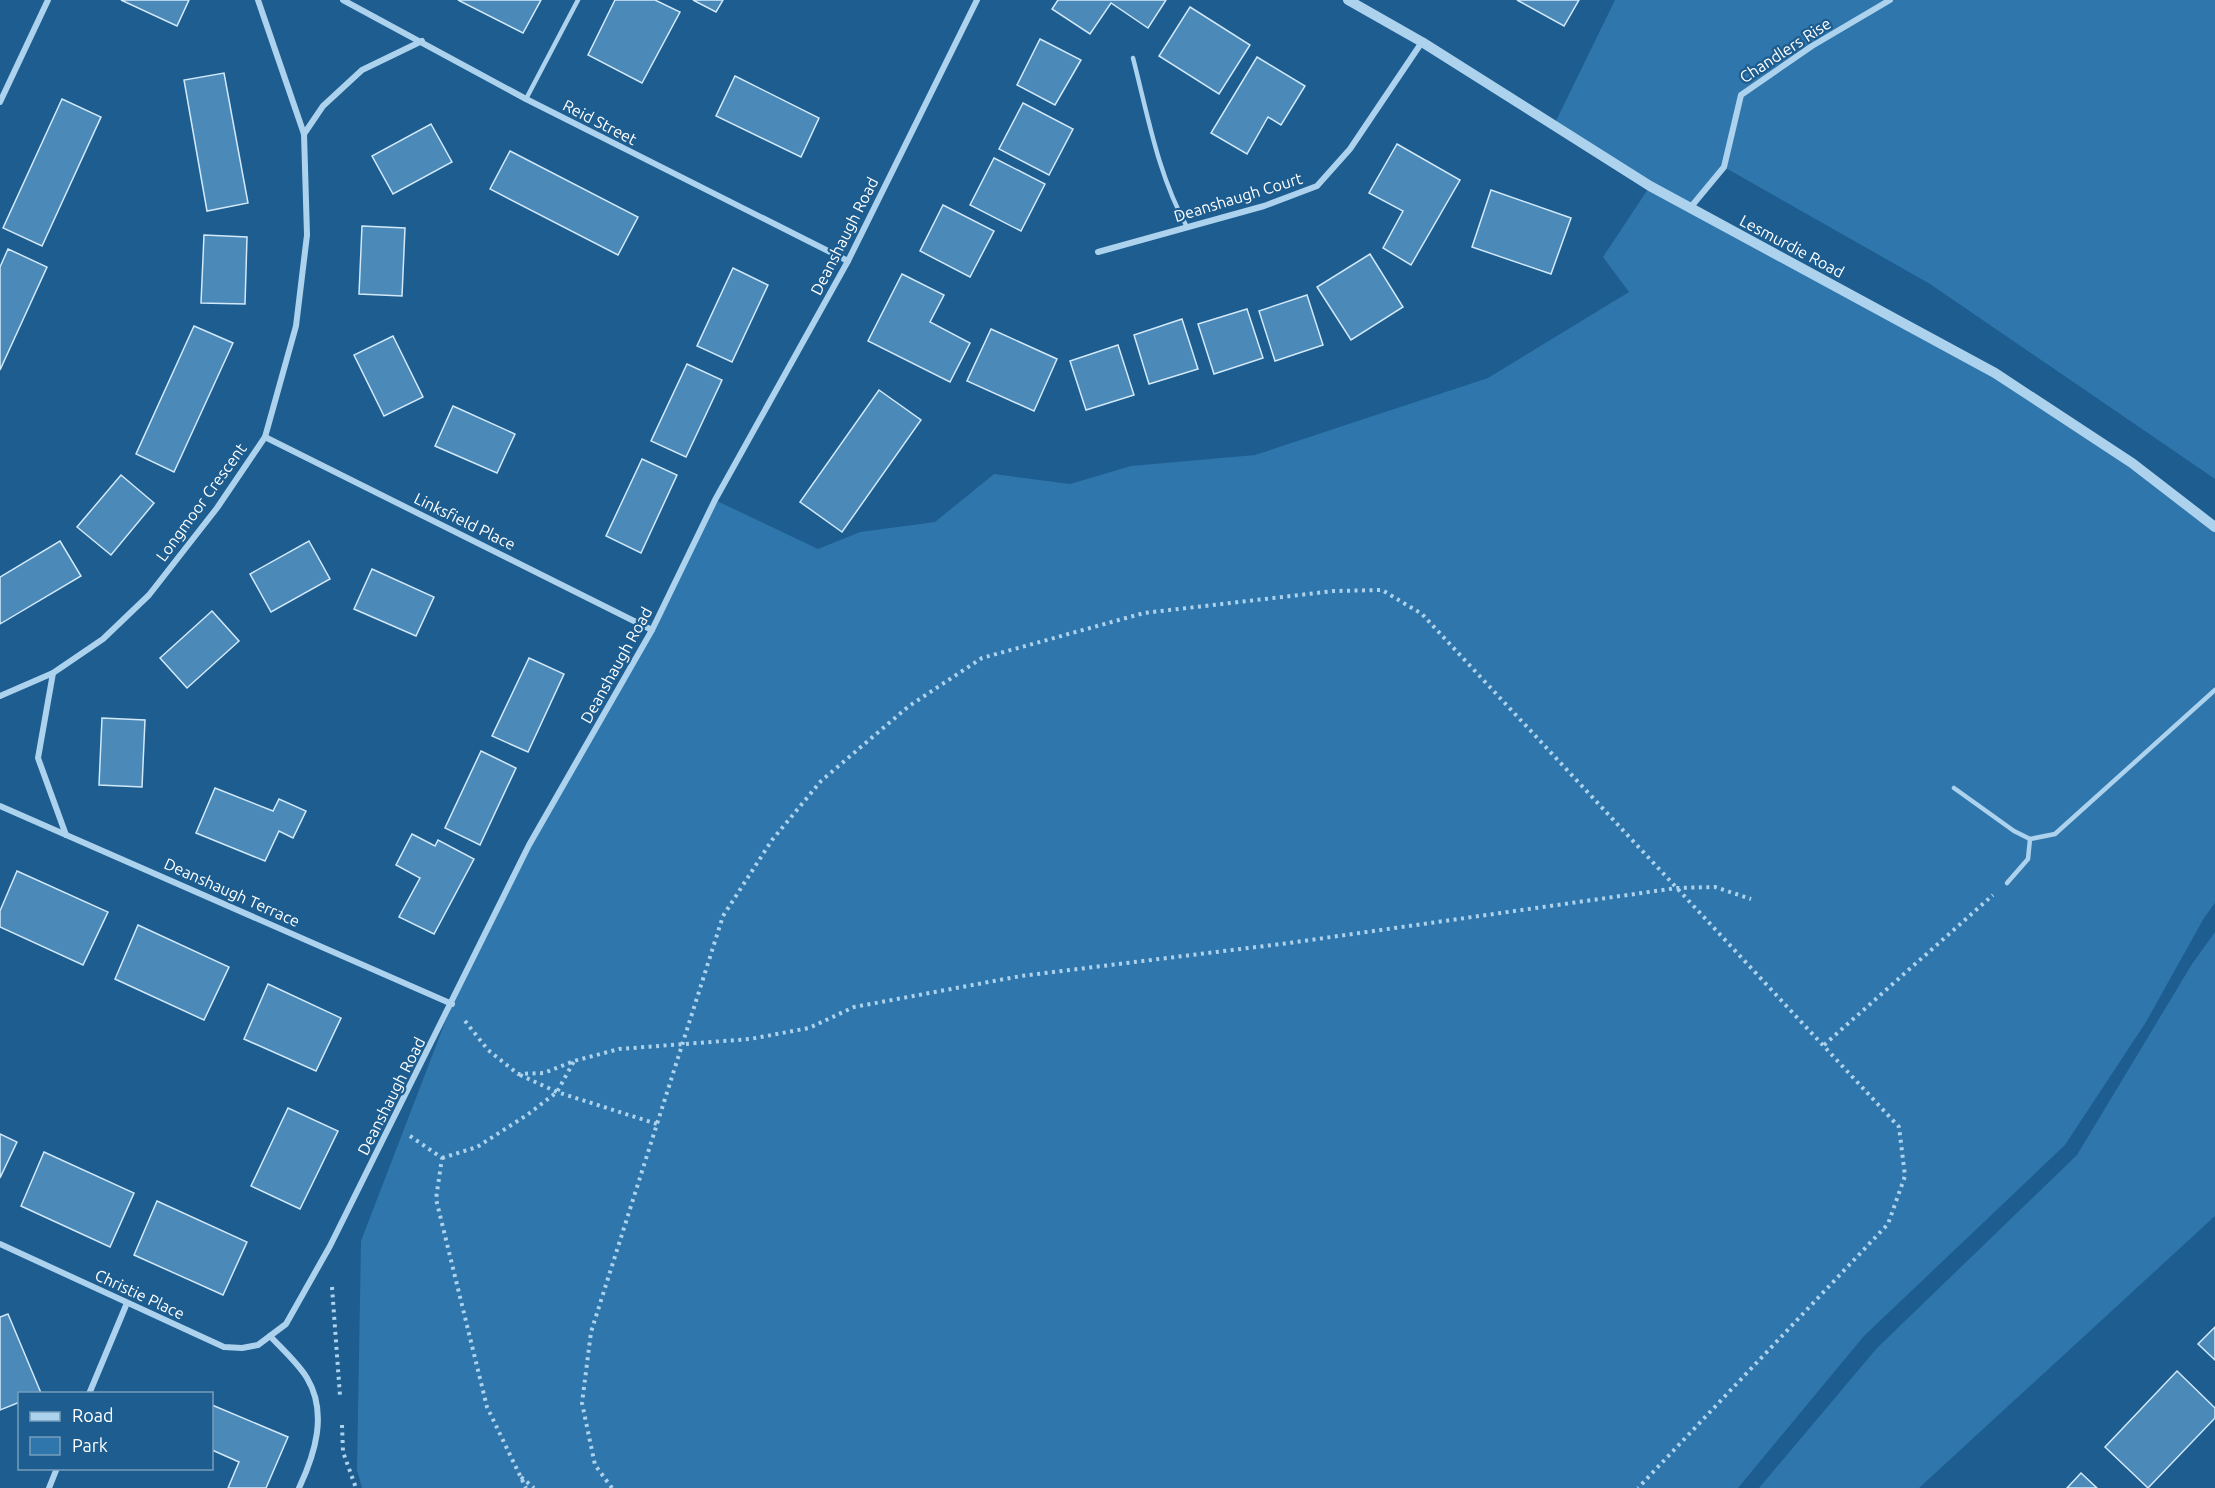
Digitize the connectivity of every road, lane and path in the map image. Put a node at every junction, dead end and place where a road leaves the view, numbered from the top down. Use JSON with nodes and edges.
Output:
{"nodes":[{"id":1,"x":48,"y":0,"type":"edge"},
{"id":2,"x":258,"y":0,"type":"edge"},
{"id":3,"x":343,"y":0,"type":"edge"},
{"id":4,"x":578,"y":0,"type":"edge"},
{"id":5,"x":977,"y":0,"type":"edge"},
{"id":6,"x":1348,"y":0,"type":"edge"},
{"id":7,"x":1890,"y":0,"type":"edge"},
{"id":8,"x":422,"y":41,"type":"junction"},
{"id":9,"x":1422,"y":42,"type":"junction"},
{"id":10,"x":1133,"y":58,"type":"dead end"},
{"id":11,"x":526,"y":99,"type":"junction"},
{"id":12,"x":0,"y":102,"type":"edge"},
{"id":13,"x":304,"y":134,"type":"junction"},
{"id":14,"x":1690,"y":208,"type":"junction"},
{"id":15,"x":1187,"y":227,"type":"junction"},
{"id":16,"x":1098,"y":252,"type":"dead end"},
{"id":17,"x":848,"y":261,"type":"junction"},
{"id":18,"x":265,"y":437,"type":"junction"},
{"id":19,"x":2215,"y":527,"type":"edge"},
{"id":20,"x":652,"y":630,"type":"junction"},
{"id":21,"x":53,"y":673,"type":"junction"},
{"id":22,"x":2215,"y":690,"type":"edge"},
{"id":23,"x":0,"y":696,"type":"edge"},
{"id":24,"x":1954,"y":788,"type":"dead end"},
{"id":25,"x":0,"y":806,"type":"edge"},
{"id":26,"x":66,"y":835,"type":"junction"},
{"id":27,"x":2030,"y":839,"type":"junction"},
{"id":28,"x":2007,"y":883,"type":"joint"},
{"id":29,"x":1677,"y":888,"type":"junction"},
{"id":30,"x":1751,"y":899,"type":"dead end"},
{"id":31,"x":452,"y":1004,"type":"junction"},
{"id":32,"x":682,"y":1045,"type":"junction"},
{"id":33,"x":1824,"y":1045,"type":"junction"},
{"id":34,"x":574,"y":1061,"type":"junction"},
{"id":35,"x":518,"y":1074,"type":"junction"},
{"id":36,"x":557,"y":1092,"type":"junction"},
{"id":37,"x":391,"y":1124,"type":"junction"},
{"id":38,"x":657,"y":1124,"type":"junction"},
{"id":39,"x":442,"y":1158,"type":"junction"},
{"id":40,"x":0,"y":1244,"type":"edge"},
{"id":41,"x":330,"y":1246,"type":"junction"},
{"id":42,"x":127,"y":1303,"type":"junction"},
{"id":43,"x":270,"y":1336,"type":"junction"},
{"id":44,"x":90,"y":1392,"type":"edge"},
{"id":45,"x":340,"y":1407,"type":"dead end"},
{"id":46,"x":341,"y":1418,"type":"dead end"},
{"id":47,"x":56,"y":1470,"type":"edge"},
{"id":48,"x":519,"y":1475,"type":"junction"},
{"id":49,"x":49,"y":1488,"type":"edge"},
{"id":50,"x":299,"y":1488,"type":"edge"},
{"id":51,"x":356,"y":1488,"type":"edge"},
{"id":52,"x":526,"y":1488,"type":"edge"},
{"id":53,"x":534,"y":1488,"type":"edge"},
{"id":54,"x":612,"y":1488,"type":"edge"},
{"id":55,"x":1638,"y":1488,"type":"edge"}],
"edges":[{"from":1,"to":12,"type":"street"},
{"from":2,"to":13,"type":"street","name":"Longmoor Crescent"},
{"from":3,"to":8,"type":"street","name":"Reid Street"},
{"from":4,"to":11,"type":"lane"},
{"from":5,"to":17,"type":"street","name":"Deanshaugh Road"},
{"from":6,"to":9,"type":"street","name":"Lesmurdie Road"},
{"from":7,"to":14,"type":"street","name":"Chandlers Rise"},
{"from":8,"to":11,"type":"street","name":"Reid Street"},
{"from":8,"to":13,"type":"street"},
{"from":9,"to":14,"type":"street","name":"Lesmurdie Road"},
{"from":9,"to":15,"type":"street","name":"Deanshaugh Court"},
{"from":10,"to":15,"type":"lane"},
{"from":11,"to":17,"type":"street","name":"Reid Street"},
{"from":13,"to":18,"type":"street","name":"Longmoor Crescent"},
{"from":14,"to":19,"type":"street","name":"Lesmurdie Road"},
{"from":15,"to":16,"type":"street","name":"Deanshaugh Court"},
{"from":17,"to":20,"type":"street","name":"Deanshaugh Road"},
{"from":18,"to":20,"type":"street","name":"Linksfield Place"},
{"from":18,"to":21,"type":"street","name":"Longmoor Crescent"},
{"from":20,"to":31,"type":"street","name":"Deanshaugh Road"},
{"from":21,"to":23,"type":"street","name":"Longmoor Crescent"},
{"from":21,"to":26,"type":"street"},
{"from":22,"to":27,"type":"lane"},
{"from":24,"to":27,"type":"lane"},
{"from":25,"to":26,"type":"street","name":"Deanshaugh Terrace"},
{"from":26,"to":31,"type":"street","name":"Deanshaugh Terrace"},
{"from":27,"to":28,"type":"lane"},
{"from":28,"to":33,"type":"path"},
{"from":29,"to":30,"type":"path"},
{"from":29,"to":32,"type":"path"},
{"from":29,"to":32,"type":"path"},
{"from":29,"to":33,"type":"path"},
{"from":31,"to":35,"type":"path"},
{"from":31,"to":37,"type":"street","name":"Deanshaugh Road"},
{"from":32,"to":34,"type":"path"},
{"from":32,"to":38,"type":"path"},
{"from":33,"to":55,"type":"path"},
{"from":34,"to":35,"type":"path"},
{"from":34,"to":36,"type":"path"},
{"from":35,"to":36,"type":"path"},
{"from":36,"to":38,"type":"path"},
{"from":36,"to":39,"type":"path"},
{"from":37,"to":39,"type":"path"},
{"from":37,"to":41,"type":"street","name":"Deanshaugh Road"},
{"from":38,"to":54,"type":"path"},
{"from":39,"to":48,"type":"path"},
{"from":40,"to":42,"type":"street","name":"Christie Place"},
{"from":41,"to":43,"type":"street","name":"Deanshaugh Road"},
{"from":41,"to":45,"type":"path"},
{"from":42,"to":43,"type":"street","name":"Christie Place"},
{"from":42,"to":44,"type":"street"},
{"from":43,"to":50,"type":"street"},
{"from":46,"to":51,"type":"path"},
{"from":47,"to":49,"type":"street"},
{"from":48,"to":52,"type":"path"},
{"from":48,"to":53,"type":"path"}]}
